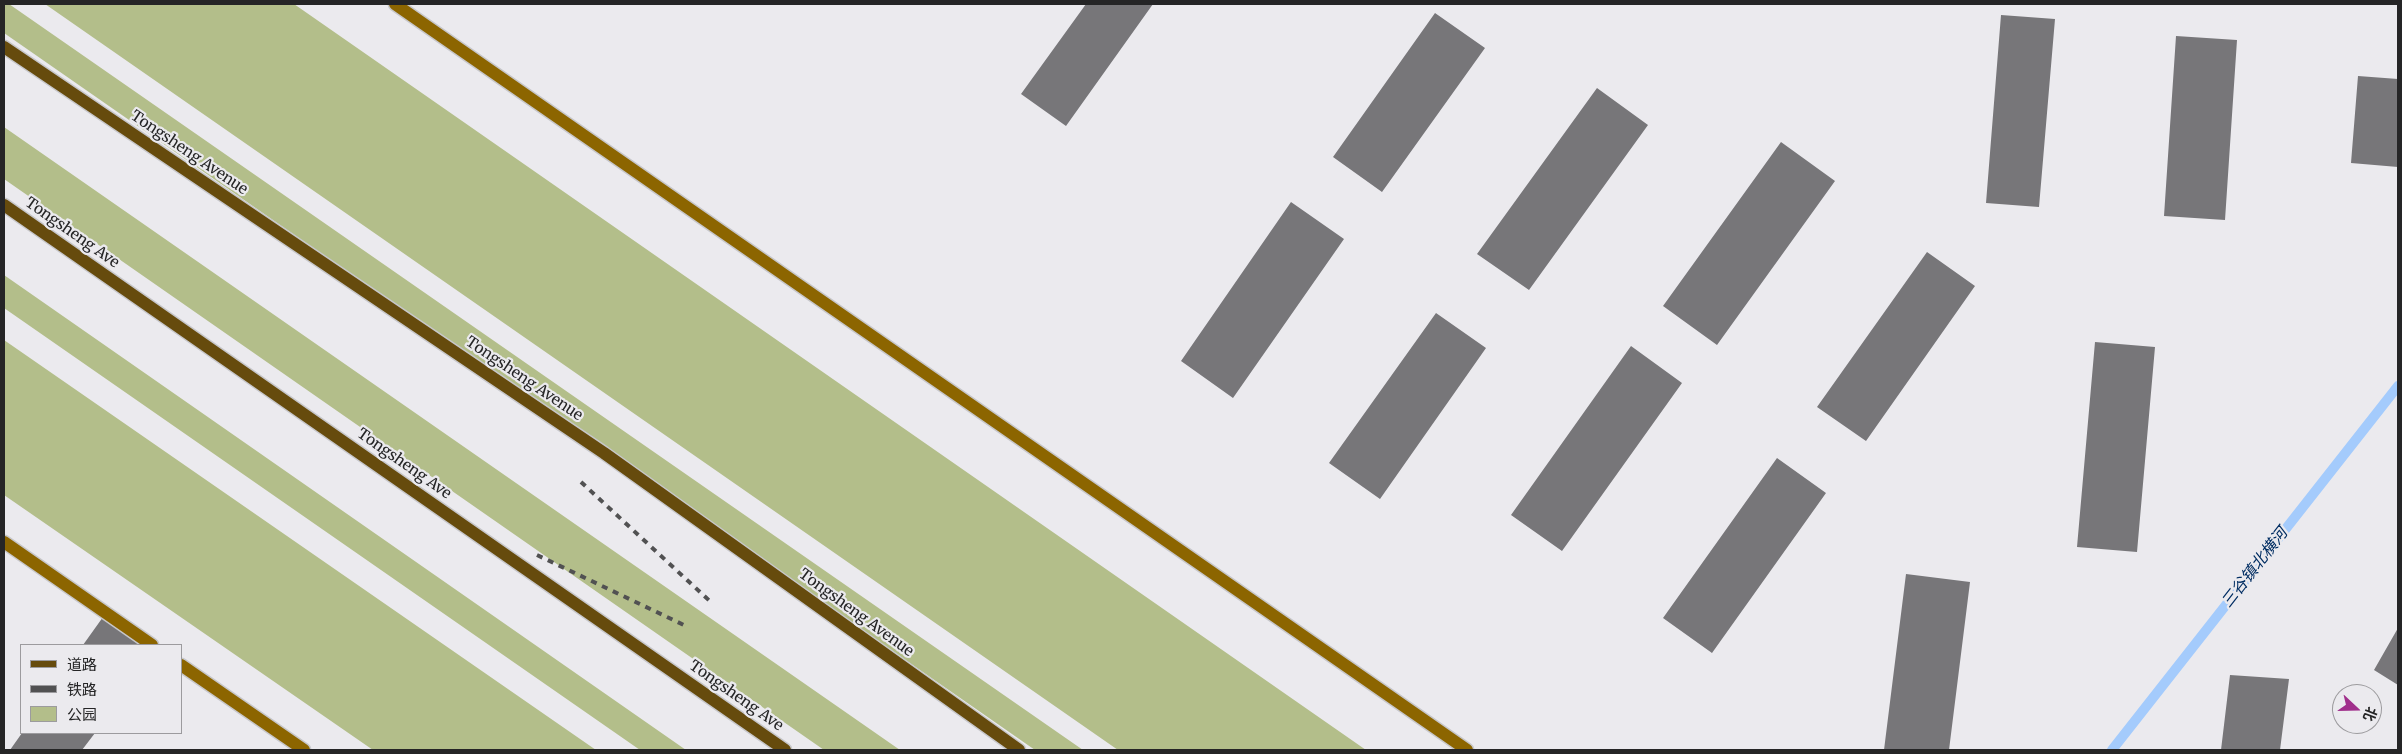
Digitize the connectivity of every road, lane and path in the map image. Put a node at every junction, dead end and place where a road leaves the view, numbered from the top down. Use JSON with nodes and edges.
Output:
{"nodes":[{"id":1,"x":395,"y":4,"type":"edge"},
{"id":2,"x":4,"y":48,"type":"edge"},
{"id":3,"x":4,"y":205,"type":"edge"},
{"id":4,"x":4,"y":542,"type":"edge"},
{"id":5,"x":151,"y":644,"type":"edge"},
{"id":6,"x":182,"y":666,"type":"edge"},
{"id":7,"x":304,"y":750,"type":"edge"},
{"id":8,"x":785,"y":750,"type":"edge"},
{"id":9,"x":1019,"y":750,"type":"edge"},
{"id":10,"x":1467,"y":750,"type":"edge"}],
"edges":[{"from":1,"to":10,"type":"street"},
{"from":2,"to":9,"type":"main road","name":"Tongsheng Avenue"},
{"from":3,"to":8,"type":"main road","name":"Tongsheng Ave"},
{"from":4,"to":5,"type":"street"},
{"from":6,"to":7,"type":"street"}]}
